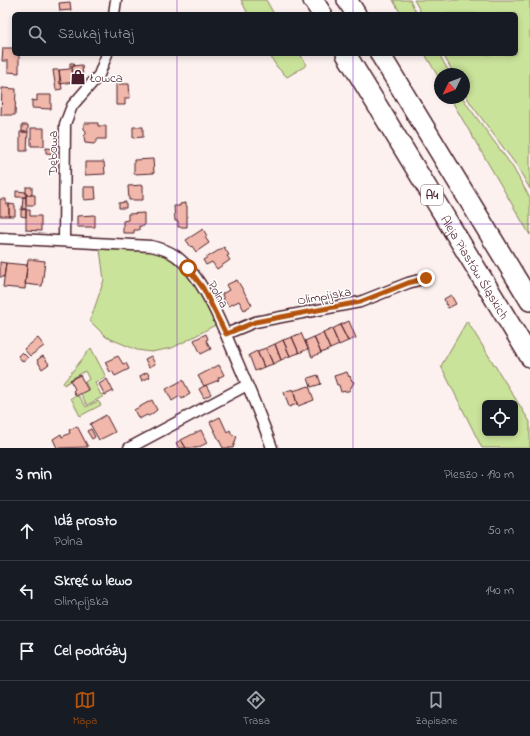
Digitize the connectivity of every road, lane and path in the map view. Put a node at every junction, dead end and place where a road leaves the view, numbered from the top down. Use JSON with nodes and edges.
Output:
{"nodes":[{"id":1,"x":116,"y":0,"type":"edge"},
{"id":2,"x":313,"y":0,"type":"edge"},
{"id":3,"x":347,"y":0,"type":"edge"},
{"id":4,"x":114,"y":12,"type":"edge"},
{"id":5,"x":321,"y":12,"type":"edge"},
{"id":6,"x":355,"y":12,"type":"edge"},
{"id":7,"x":106,"y":56,"type":"edge"},
{"id":8,"x":347,"y":56,"type":"edge"},
{"id":9,"x":381,"y":56,"type":"edge"},
{"id":10,"x":0,"y":238,"type":"edge"},
{"id":11,"x":64,"y":242,"type":"junction"},
{"id":12,"x":426,"y":278,"type":"dead end"},
{"id":13,"x":530,"y":301,"type":"edge"},
{"id":14,"x":226,"y":334,"type":"junction"},
{"id":15,"x":530,"y":357,"type":"edge"},
{"id":16,"x":247,"y":385,"type":"junction"},
{"id":17,"x":129,"y":448,"type":"edge"},
{"id":18,"x":272,"y":448,"type":"edge"}],
"edges":[{"from":1,"to":4,"type":"street"},
{"from":2,"to":5,"type":"highway"},
{"from":3,"to":6,"type":"highway"},
{"from":7,"to":11,"type":"street","name":"Dębowa"},
{"from":8,"to":15,"type":"highway","name":"Aleja Piastów Śląskich","number":"A4"},
{"from":9,"to":13,"type":"highway","number":"A4"},
{"from":10,"to":11,"type":"street","name":"Polna"},
{"from":11,"to":14,"type":"street","name":"Polna"},
{"from":12,"to":14,"type":"street","name":"Olimpijska"},
{"from":14,"to":16,"type":"street","name":"Polna"},
{"from":16,"to":17,"type":"street"},
{"from":16,"to":18,"type":"street","name":"Polna"}]}
